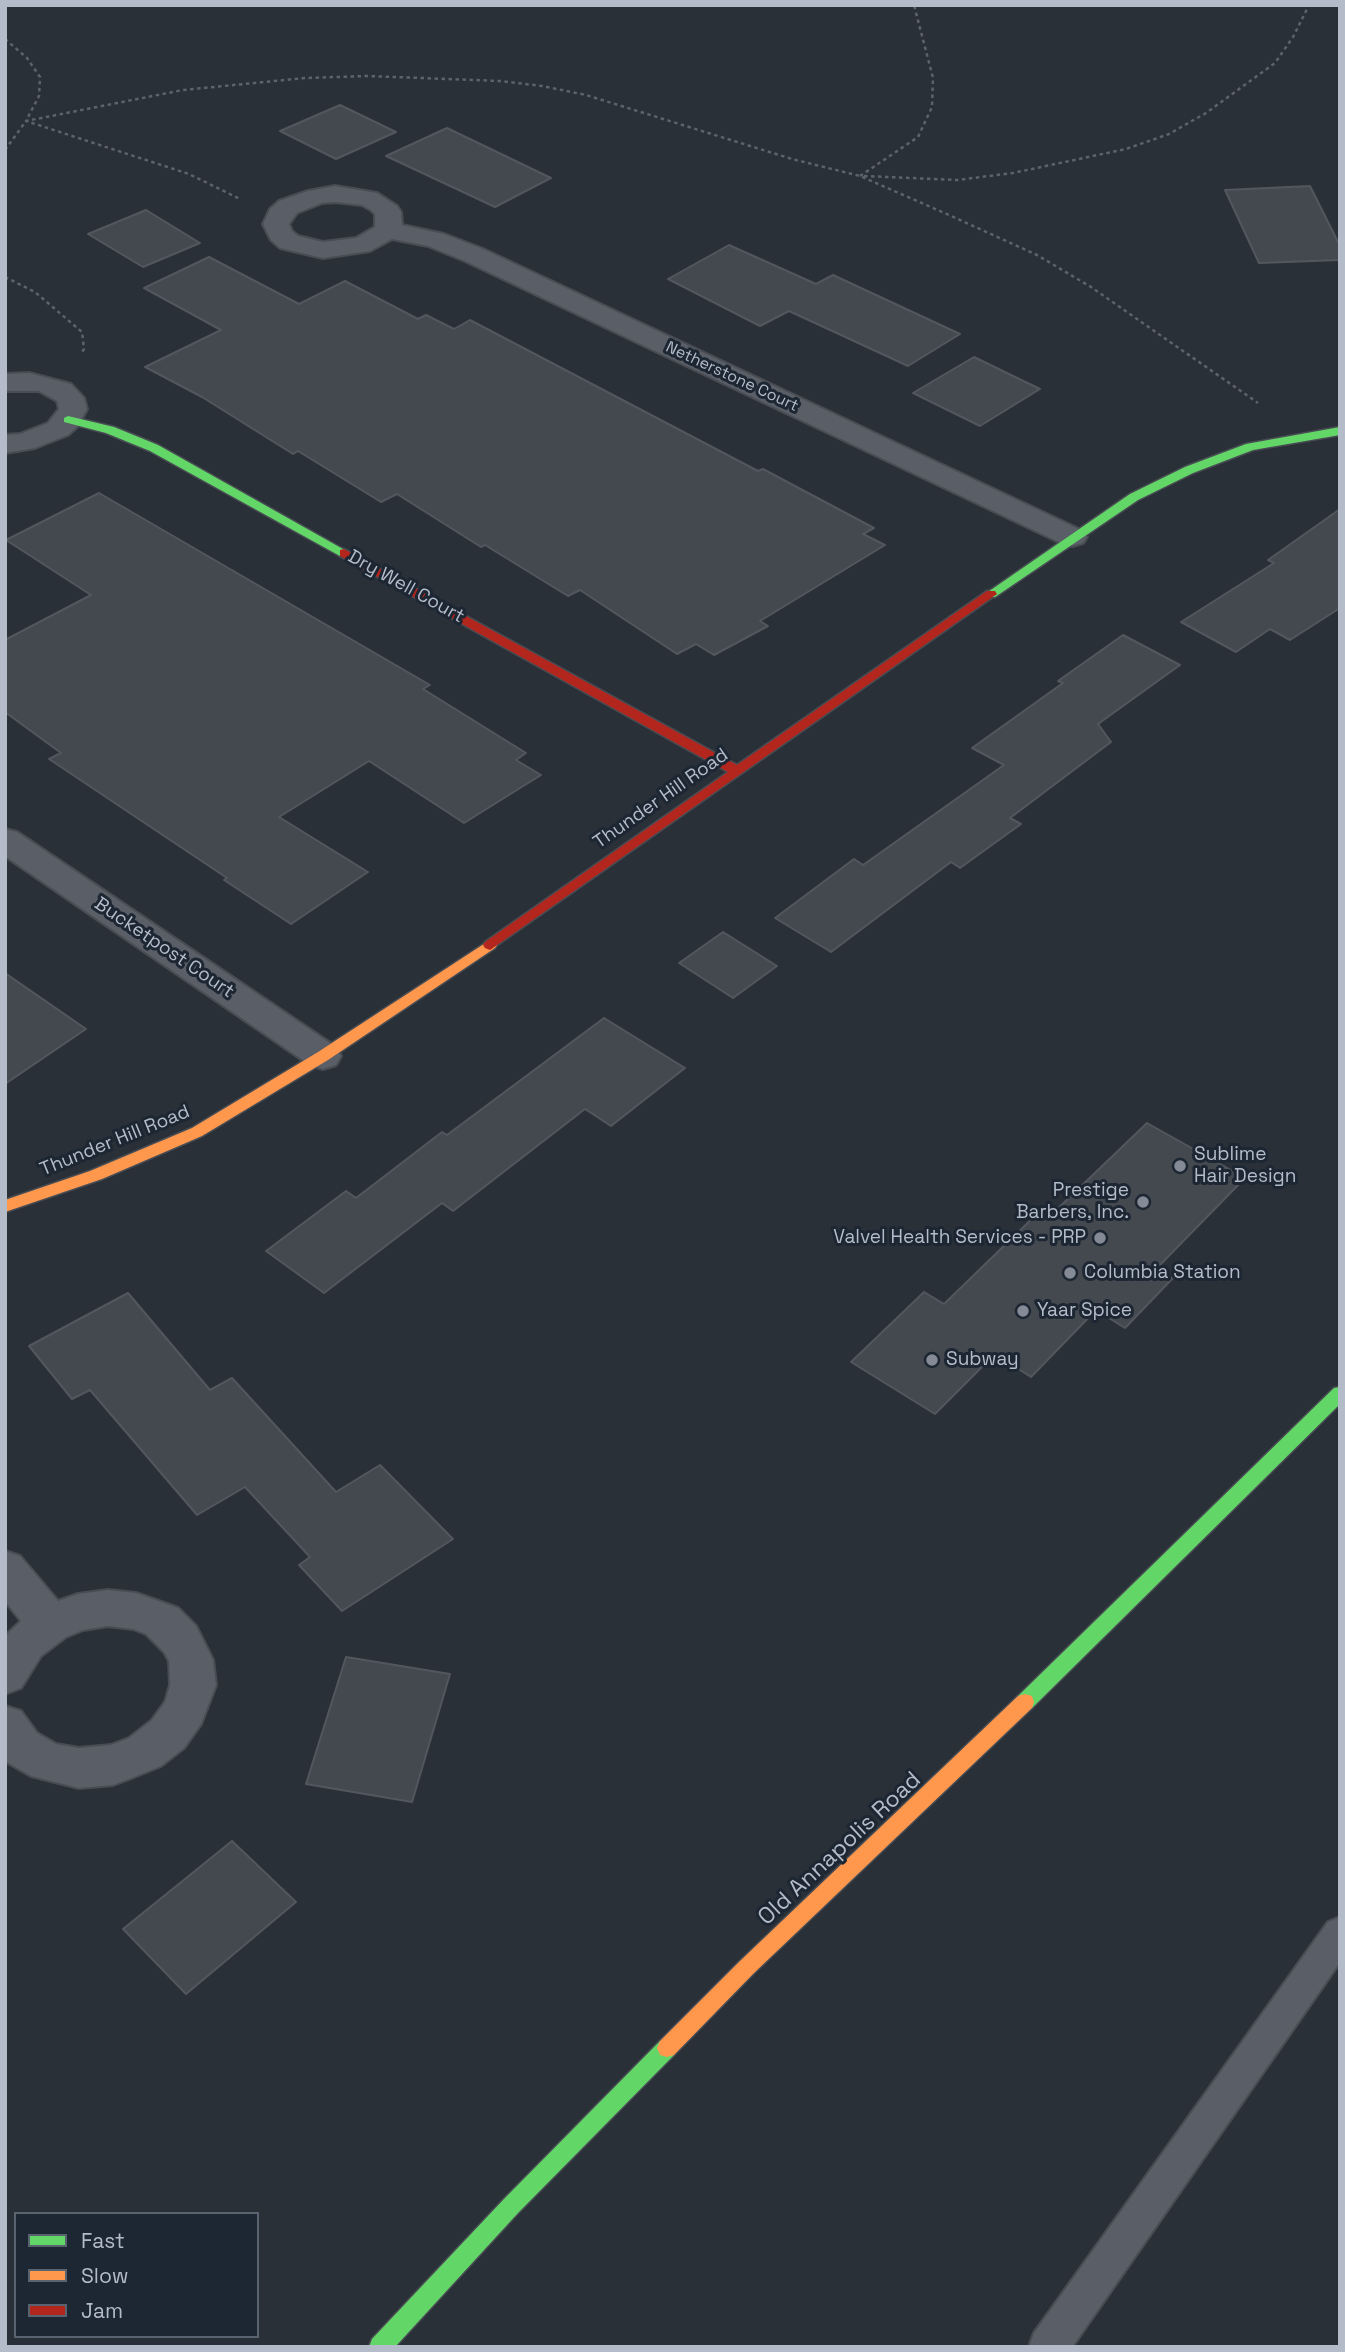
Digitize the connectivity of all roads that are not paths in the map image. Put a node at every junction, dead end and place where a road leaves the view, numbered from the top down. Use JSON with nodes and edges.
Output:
{"nodes":[{"id":1,"x":387,"y":230,"type":"junction"},
{"id":2,"x":5,"y":383,"type":"edge"},
{"id":3,"x":68,"y":420,"type":"junction"},
{"id":4,"x":1340,"y":430,"type":"edge"},
{"id":5,"x":5,"y":444,"type":"edge"},
{"id":6,"x":1072,"y":537,"type":"junction"},
{"id":7,"x":737,"y":771,"type":"junction"},
{"id":8,"x":5,"y":840,"type":"edge"},
{"id":9,"x":323,"y":1056,"type":"junction"},
{"id":10,"x":5,"y":1206,"type":"edge"},
{"id":11,"x":1340,"y":1393,"type":"edge"},
{"id":12,"x":5,"y":1569,"type":"edge"},
{"id":13,"x":50,"y":1624,"type":"junction"},
{"id":14,"x":5,"y":1675,"type":"edge"},
{"id":15,"x":5,"y":1725,"type":"edge"},
{"id":16,"x":1340,"y":1933,"type":"edge"},
{"id":17,"x":380,"y":2347,"type":"edge"},
{"id":18,"x":1048,"y":2347,"type":"edge"}],
"edges":[{"from":1,"to":1,"type":"street"},
{"from":1,"to":6,"type":"street","name":"Netherstone Court"},
{"from":2,"to":3,"type":"street"},
{"from":3,"to":5,"type":"street"},
{"from":3,"to":7,"type":"street","name":"Dry Well Court"},
{"from":4,"to":6,"type":"street","name":"Thunder Hill Road"},
{"from":6,"to":7,"type":"street","name":"Thunder Hill Road"},
{"from":7,"to":9,"type":"street","name":"Thunder Hill Road"},
{"from":8,"to":9,"type":"street","name":"Bucketpost Court"},
{"from":9,"to":10,"type":"street","name":"Thunder Hill Road"},
{"from":11,"to":17,"type":"street","name":"Old Annapolis Road"},
{"from":12,"to":13,"type":"street"},
{"from":13,"to":14,"type":"street"},
{"from":13,"to":15,"type":"street"},
{"from":16,"to":18,"type":"lane"}]}
